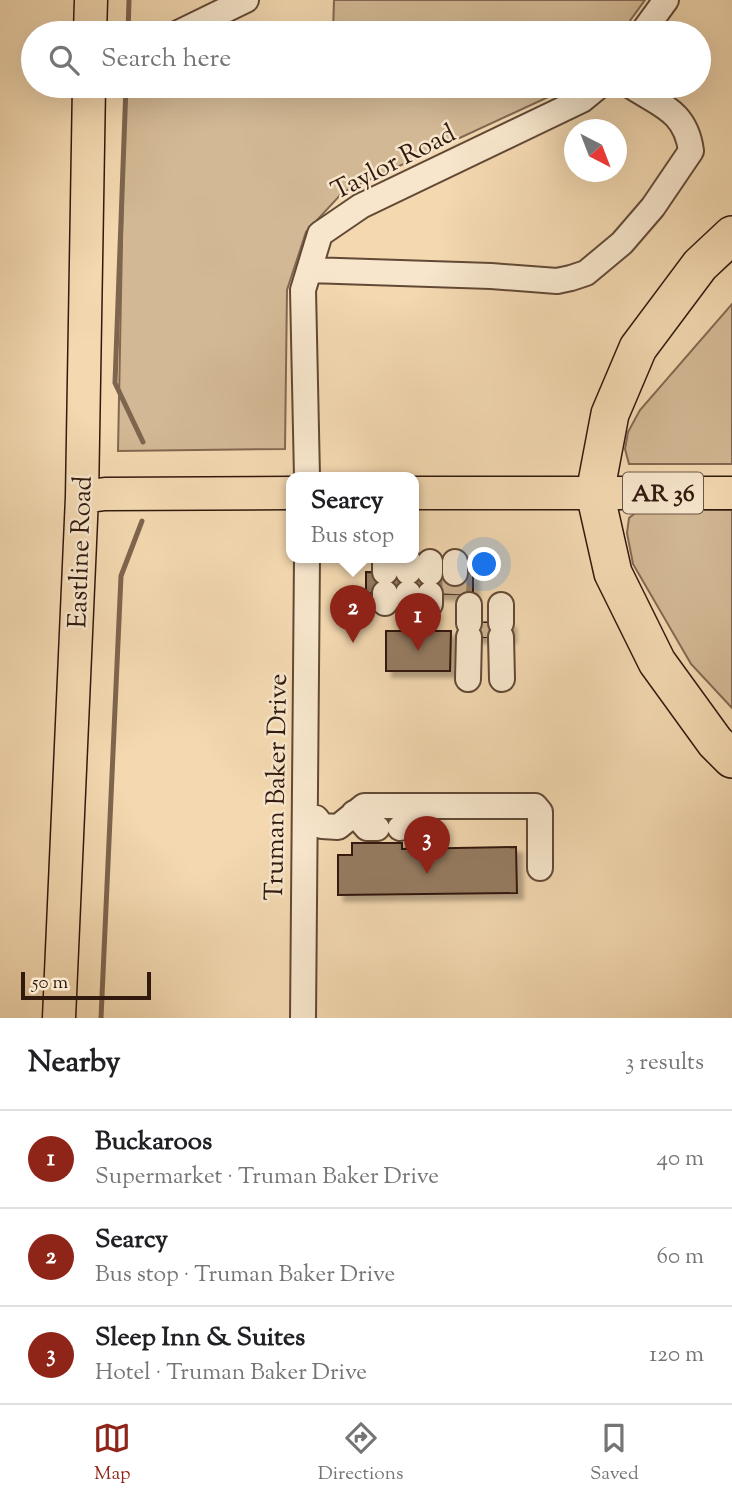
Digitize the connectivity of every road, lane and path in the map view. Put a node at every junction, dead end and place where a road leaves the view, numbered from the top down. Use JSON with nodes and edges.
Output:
{"nodes":[{"id":1,"x":91,"y":0,"type":"edge"},
{"id":2,"x":246,"y":0,"type":"edge"},
{"id":3,"x":666,"y":0,"type":"edge"},
{"id":4,"x":90,"y":21,"type":"edge"},
{"id":5,"x":203,"y":21,"type":"edge"},
{"id":6,"x":651,"y":21,"type":"edge"},
{"id":7,"x":89,"y":98,"type":"edge"},
{"id":8,"x":584,"y":98,"type":"edge"},
{"id":9,"x":654,"y":98,"type":"edge"},
{"id":10,"x":732,"y":235,"type":"edge"},
{"id":11,"x":309,"y":270,"type":"junction"},
{"id":12,"x":307,"y":472,"type":"edge"},
{"id":13,"x":286,"y":493,"type":"edge"},
{"id":14,"x":419,"y":493,"type":"edge"},
{"id":15,"x":595,"y":493,"type":"junction"},
{"id":16,"x":732,"y":493,"type":"edge"},
{"id":17,"x":82,"y":497,"type":"junction"},
{"id":18,"x":307,"y":563,"type":"edge"},
{"id":19,"x":485,"y":679,"type":"joint"},
{"id":20,"x":732,"y":759,"type":"edge"},
{"id":21,"x":351,"y":816,"type":"junction"},
{"id":22,"x":310,"y":818,"type":"junction"},
{"id":23,"x":395,"y":821,"type":"junction"},
{"id":24,"x":540,"y":868,"type":"dead end"},
{"id":25,"x":59,"y":1018,"type":"edge"},
{"id":26,"x":303,"y":1018,"type":"edge"}],
"edges":[{"from":1,"to":4,"type":"main road"},
{"from":2,"to":5,"type":"street"},
{"from":3,"to":6,"type":"street"},
{"from":7,"to":17,"type":"main road","name":"Eastline Road"},
{"from":8,"to":11,"type":"street","name":"Taylor Road"},
{"from":9,"to":11,"type":"street"},
{"from":10,"to":15,"type":"highway"},
{"from":11,"to":12,"type":"street","name":"Taylor Road"},
{"from":13,"to":17,"type":"main road"},
{"from":14,"to":15,"type":"main road","number":"AR 36"},
{"from":15,"to":16,"type":"main road","number":"AR 36"},
{"from":15,"to":20,"type":"highway"},
{"from":17,"to":25,"type":"main road","name":"Eastline Road"},
{"from":18,"to":22,"type":"street","name":"Truman Baker Drive"},
{"from":19,"to":19,"type":"street"},
{"from":21,"to":22,"type":"street"},
{"from":21,"to":23,"type":"street"},
{"from":21,"to":23,"type":"street"},
{"from":22,"to":26,"type":"street","name":"Truman Baker Drive"},
{"from":23,"to":24,"type":"street"}]}
